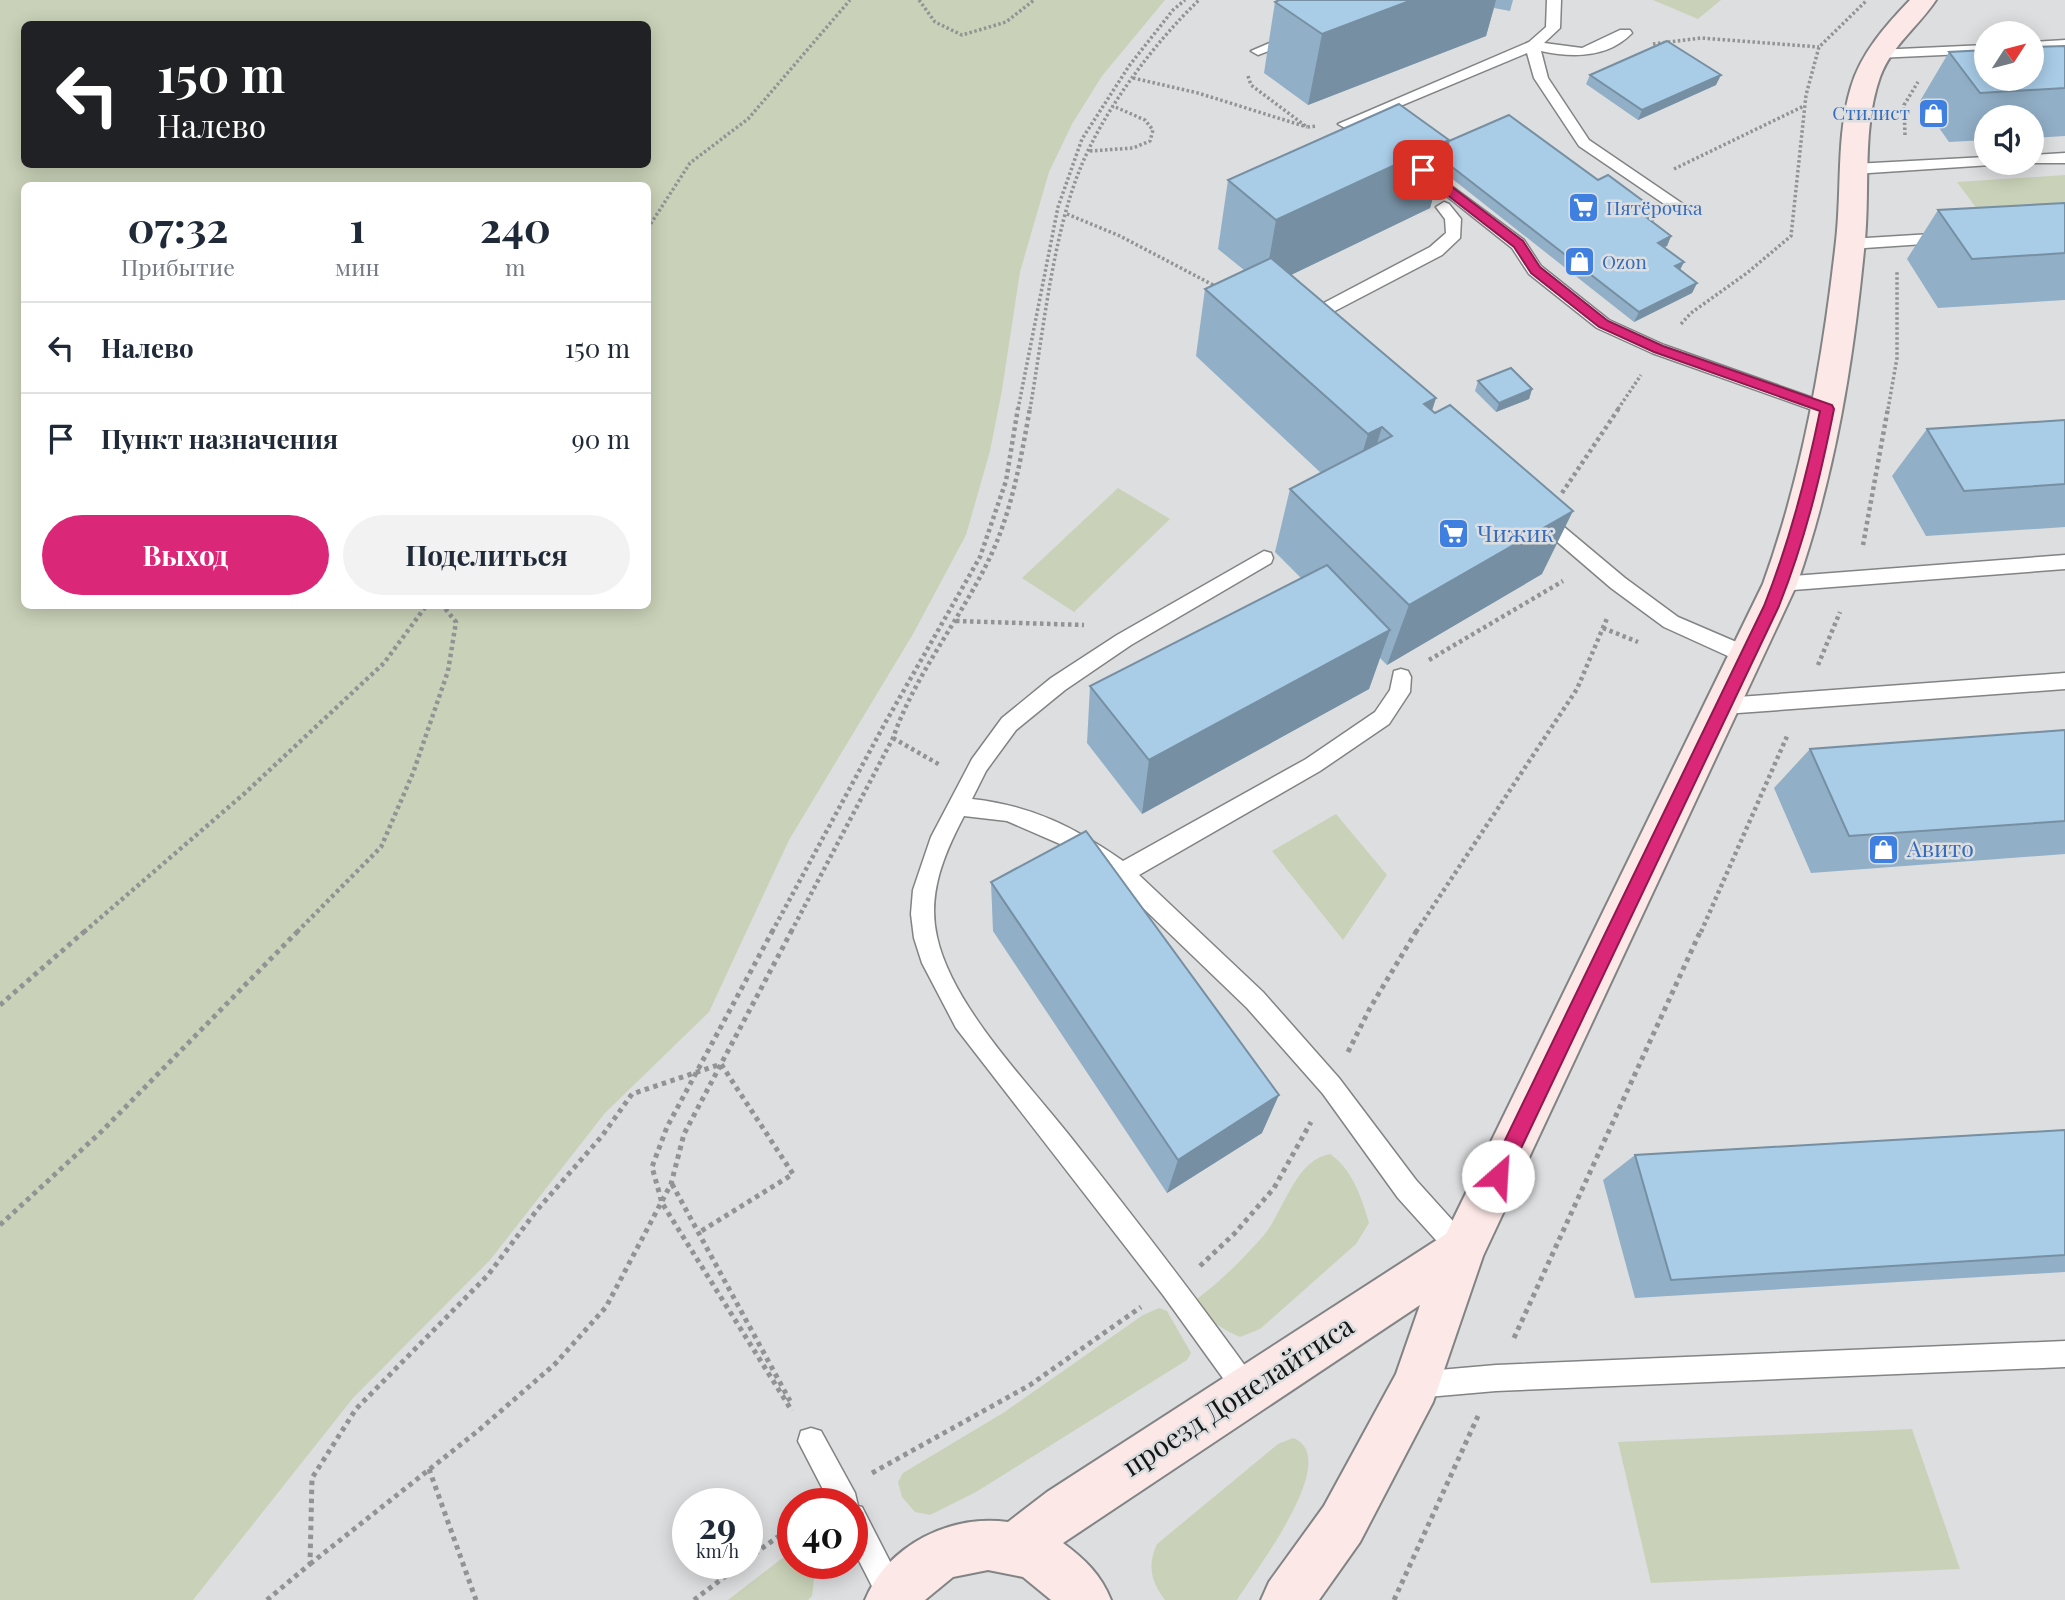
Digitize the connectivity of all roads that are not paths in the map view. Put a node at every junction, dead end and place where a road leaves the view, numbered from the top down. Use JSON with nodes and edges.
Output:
{"nodes":[{"id":1,"x":1553,"y":0,"type":"edge"},
{"id":2,"x":1924,"y":0,"type":"edge"},
{"id":3,"x":1302,"y":33,"type":"dead end"},
{"id":4,"x":1621,"y":35,"type":"road end"},
{"id":5,"x":2065,"y":44,"type":"edge"},
{"id":6,"x":1534,"y":45,"type":"junction"},
{"id":7,"x":2044,"y":45,"type":"edge"},
{"id":8,"x":1974,"y":50,"type":"edge"},
{"id":9,"x":1258,"y":51,"type":"road end"},
{"id":10,"x":1877,"y":54,"type":"junction"},
{"id":11,"x":1345,"y":124,"type":"road end"},
{"id":12,"x":1404,"y":156,"type":"edge"},
{"id":13,"x":2065,"y":158,"type":"edge"},
{"id":14,"x":2044,"y":159,"type":"edge"},
{"id":15,"x":1974,"y":163,"type":"edge"},
{"id":16,"x":1854,"y":169,"type":"junction"},
{"id":17,"x":1444,"y":207,"type":"dead end"},
{"id":18,"x":1678,"y":207,"type":"dead end"},
{"id":19,"x":1968,"y":236,"type":"edge"},
{"id":20,"x":1850,"y":244,"type":"junction"},
{"id":21,"x":1340,"y":342,"type":"edge"},
{"id":22,"x":1827,"y":409,"type":"junction"},
{"id":23,"x":1524,"y":502,"type":"edge"},
{"id":24,"x":1264,"y":558,"type":"dead end"},
{"id":25,"x":2065,"y":562,"type":"edge"},
{"id":26,"x":1780,"y":584,"type":"junction"},
{"id":27,"x":1748,"y":656,"type":"junction"},
{"id":28,"x":1401,"y":677,"type":"edge"},
{"id":29,"x":2065,"y":681,"type":"edge"},
{"id":30,"x":1724,"y":706,"type":"junction"},
{"id":31,"x":958,"y":806,"type":"junction"},
{"id":32,"x":1122,"y":873,"type":"junction"},
{"id":33,"x":1462,"y":1250,"type":"junction"},
{"id":34,"x":2065,"y":1354,"type":"edge"},
{"id":35,"x":1416,"y":1385,"type":"junction"},
{"id":36,"x":1247,"y":1390,"type":"junction"},
{"id":37,"x":811,"y":1441,"type":"road end"},
{"id":38,"x":838,"y":1488,"type":"edge"},
{"id":39,"x":1342,"y":1524,"type":"junction"},
{"id":40,"x":1017,"y":1547,"type":"junction"},
{"id":41,"x":868,"y":1550,"type":"edge"},
{"id":42,"x":892,"y":1599,"type":"edge"},
{"id":43,"x":1085,"y":1600,"type":"edge"},
{"id":44,"x":1287,"y":1600,"type":"edge"},
{"id":45,"x":1311,"y":1600,"type":"edge"}],
"edges":[{"from":1,"to":6,"type":"lane"},
{"from":2,"to":10,"type":"street"},
{"from":3,"to":9,"type":"lane"},
{"from":4,"to":6,"type":"lane"},
{"from":5,"to":7,"type":"lane"},
{"from":6,"to":11,"type":"lane"},
{"from":6,"to":18,"type":"lane"},
{"from":8,"to":10,"type":"lane"},
{"from":10,"to":16,"type":"street"},
{"from":12,"to":22,"type":"lane"},
{"from":13,"to":14,"type":"lane"},
{"from":15,"to":16,"type":"lane"},
{"from":16,"to":20,"type":"street"},
{"from":17,"to":21,"type":"lane"},
{"from":19,"to":20,"type":"lane"},
{"from":20,"to":22,"type":"street"},
{"from":22,"to":26,"type":"street"},
{"from":23,"to":27,"type":"lane"},
{"from":24,"to":31,"type":"lane"},
{"from":25,"to":26,"type":"lane"},
{"from":26,"to":27,"type":"street"},
{"from":27,"to":30,"type":"street"},
{"from":28,"to":32,"type":"lane"},
{"from":29,"to":30,"type":"lane"},
{"from":30,"to":33,"type":"street"},
{"from":31,"to":32,"type":"lane"},
{"from":31,"to":36,"type":"lane"},
{"from":32,"to":33,"type":"lane"},
{"from":33,"to":35,"type":"street"},
{"from":33,"to":36,"type":"street","name":"проезд Донелайтиса"},
{"from":34,"to":35,"type":"lane"},
{"from":35,"to":39,"type":"street"},
{"from":36,"to":40,"type":"street","name":"проезд Донелайтиса"},
{"from":37,"to":38,"type":"lane"},
{"from":39,"to":44,"type":"street"},
{"from":39,"to":45,"type":"street"},
{"from":40,"to":42,"type":"street"},
{"from":40,"to":43,"type":"street"},
{"from":41,"to":42,"type":"lane"}]}
